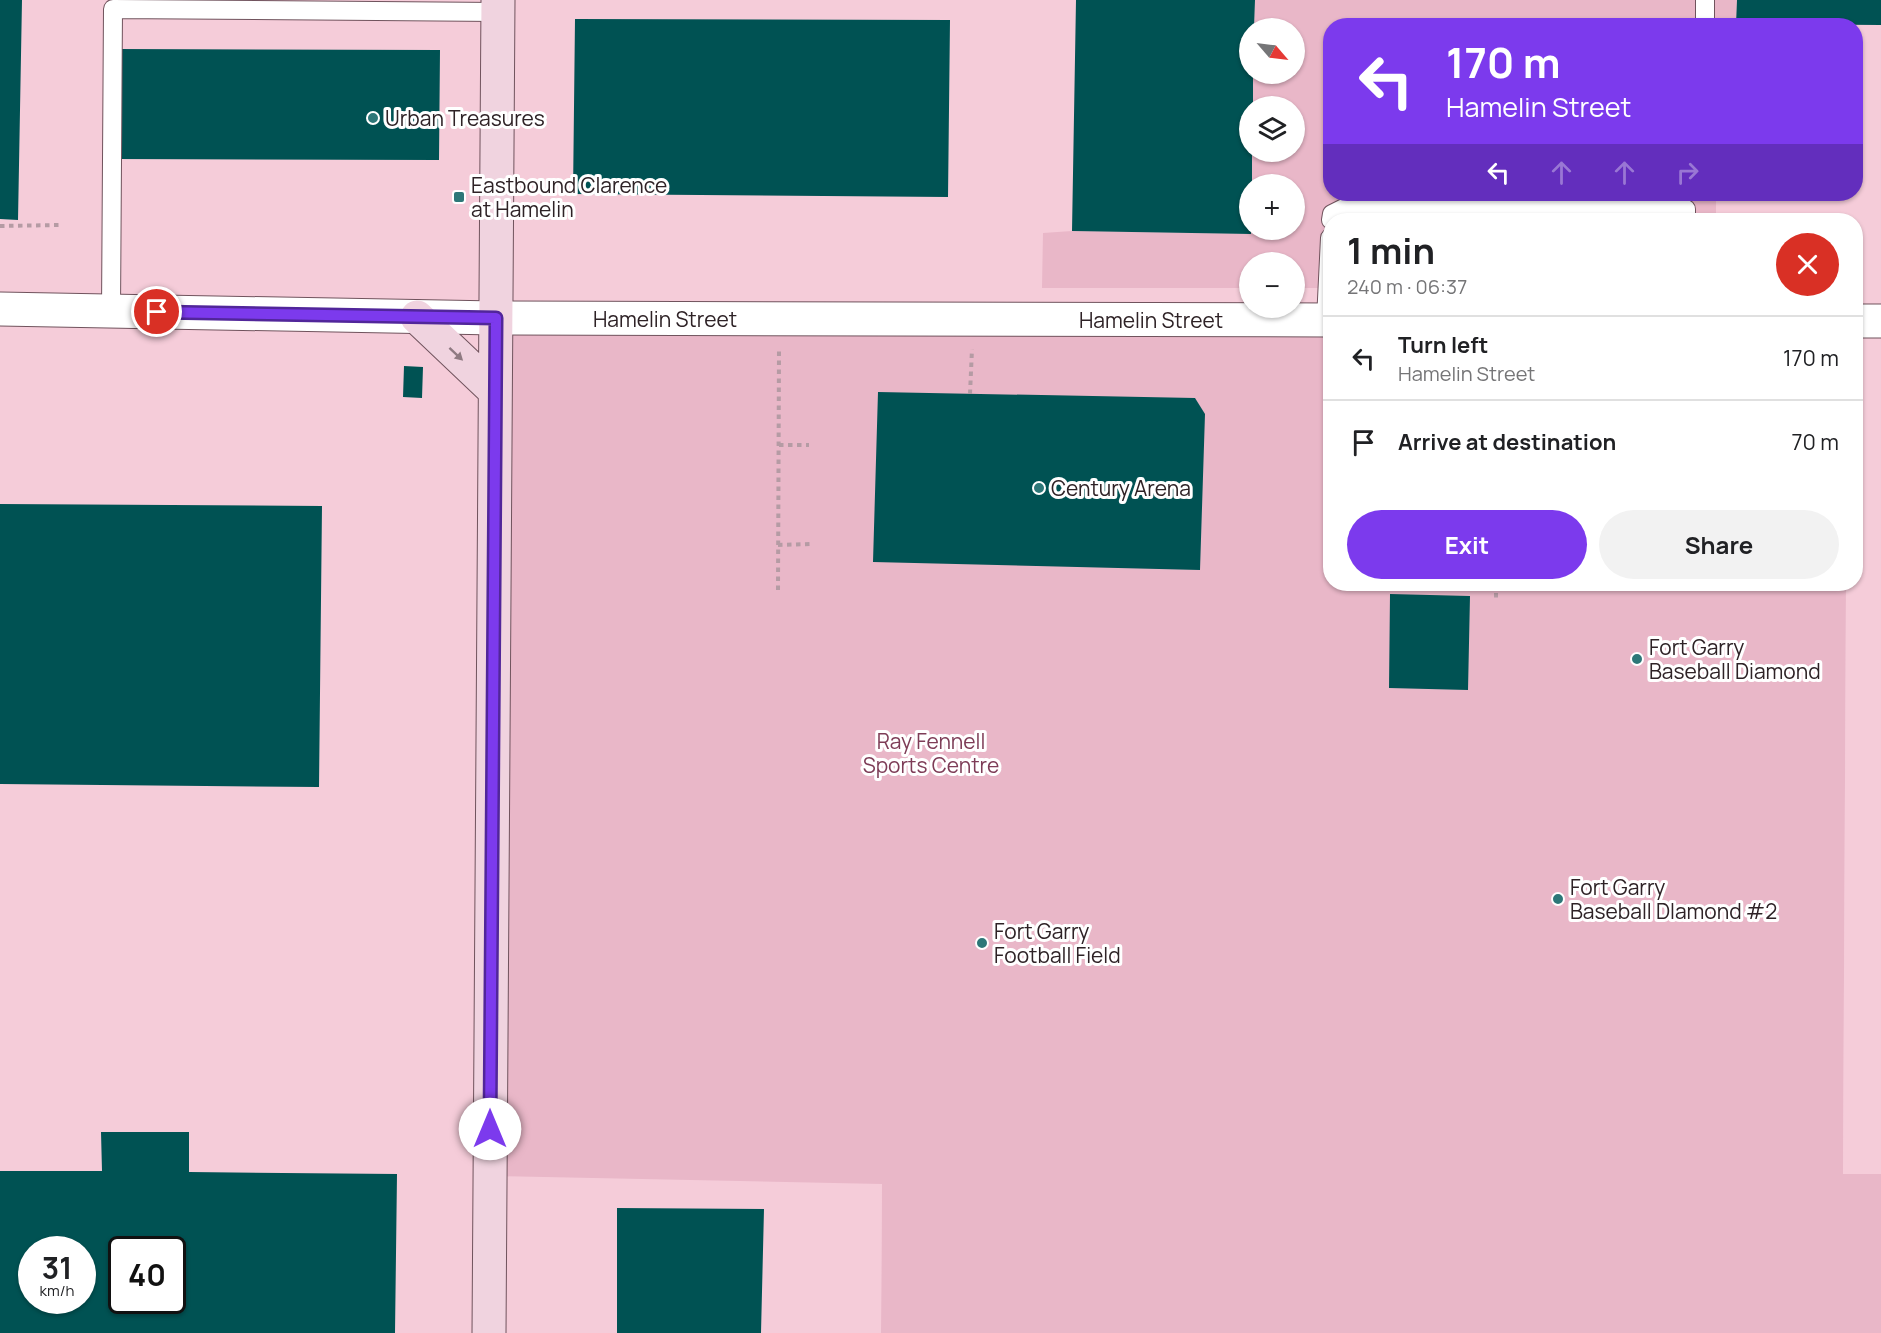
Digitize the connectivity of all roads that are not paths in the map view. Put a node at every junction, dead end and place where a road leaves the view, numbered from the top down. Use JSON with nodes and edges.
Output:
{"nodes":[{"id":1,"x":1705,"y":0,"type":"edge"},
{"id":2,"x":498,"y":6,"type":"edge"},
{"id":3,"x":1705,"y":18,"type":"edge"},
{"id":4,"x":1688,"y":208,"type":"edge"},
{"id":5,"x":1334,"y":213,"type":"edge"},
{"id":6,"x":0,"y":309,"type":"edge"},
{"id":7,"x":111,"y":311,"type":"junction"},
{"id":8,"x":417,"y":317,"type":"junction"},
{"id":9,"x":496,"y":318,"type":"junction"},
{"id":10,"x":1323,"y":320,"type":"edge"},
{"id":11,"x":1863,"y":321,"type":"edge"},
{"id":12,"x":1881,"y":321,"type":"edge"},
{"id":13,"x":495,"y":391,"type":"junction"},
{"id":14,"x":489,"y":1333,"type":"edge"}],
"edges":[{"from":1,"to":3,"type":"lane"},
{"from":2,"to":7,"type":"lane"},
{"from":2,"to":9,"type":"street"},
{"from":4,"to":5,"type":"lane"},
{"from":6,"to":7,"type":"street","name":"Hamelin Street"},
{"from":7,"to":8,"type":"street","name":"Hamelin Street"},
{"from":8,"to":9,"type":"street","name":"Hamelin Street"},
{"from":8,"to":13,"type":"street","one_way":true},
{"from":9,"to":10,"type":"street","name":"Hamelin Street"},
{"from":9,"to":13,"type":"street"},
{"from":11,"to":12,"type":"street"},
{"from":13,"to":14,"type":"street"}]}
